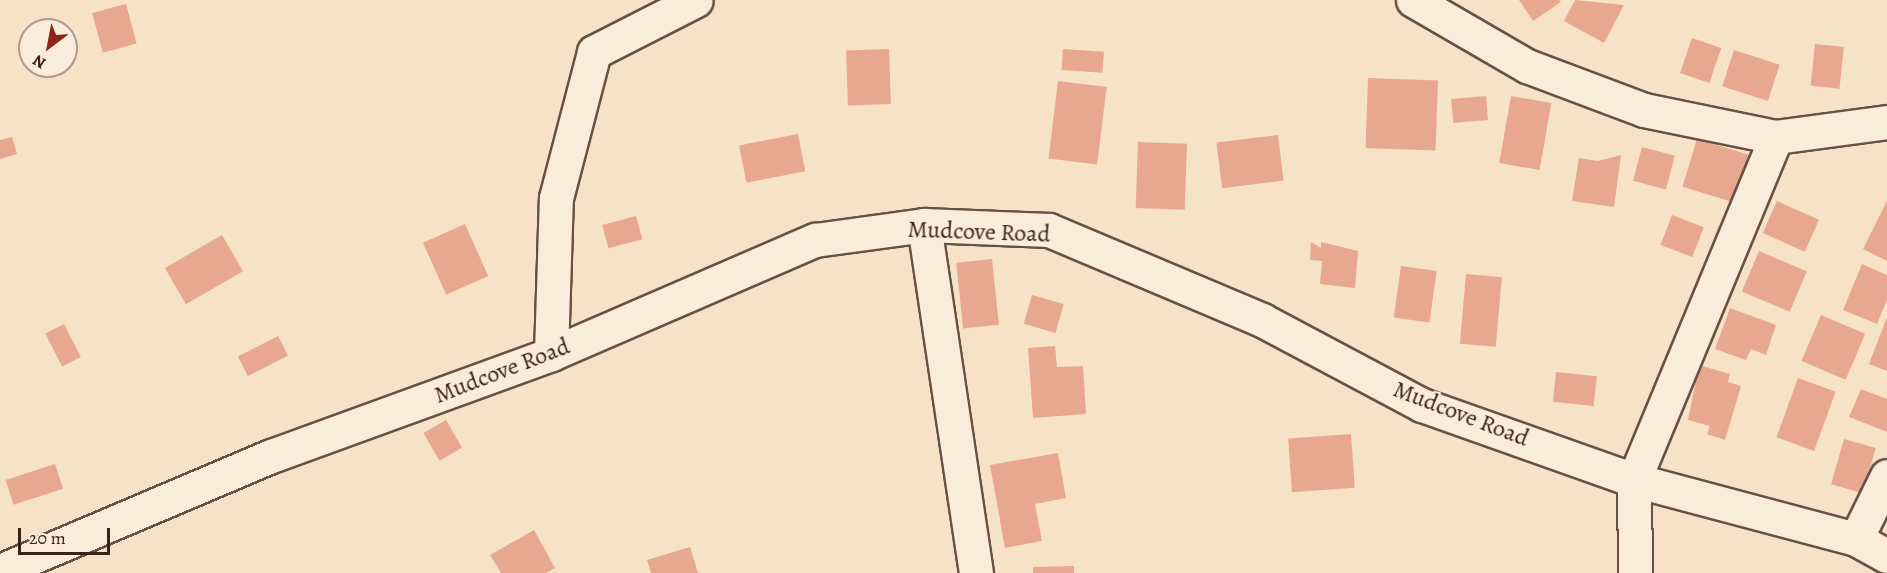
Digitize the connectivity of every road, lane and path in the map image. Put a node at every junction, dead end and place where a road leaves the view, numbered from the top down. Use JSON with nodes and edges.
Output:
{"nodes":[{"id":1,"x":696,"y":0,"type":"edge"},
{"id":2,"x":1413,"y":0,"type":"edge"},
{"id":3,"x":650,"y":9,"type":"edge"},
{"id":4,"x":1887,"y":122,"type":"edge"},
{"id":5,"x":1776,"y":137,"type":"junction"},
{"id":6,"x":924,"y":225,"type":"junction"},
{"id":7,"x":551,"y":354,"type":"junction"},
{"id":8,"x":1887,"y":476,"type":"edge"},
{"id":9,"x":1634,"y":480,"type":"junction"},
{"id":10,"x":1856,"y":538,"type":"junction"},
{"id":11,"x":1887,"y":556,"type":"edge"},
{"id":12,"x":0,"y":571,"type":"edge"},
{"id":13,"x":976,"y":573,"type":"edge"},
{"id":14,"x":1635,"y":573,"type":"edge"}],
"edges":[{"from":1,"to":3,"type":"street"},
{"from":2,"to":5,"type":"street"},
{"from":3,"to":7,"type":"street"},
{"from":4,"to":5,"type":"street"},
{"from":5,"to":9,"type":"street"},
{"from":6,"to":7,"type":"street","name":"Mudcove Road"},
{"from":6,"to":9,"type":"street","name":"Mudcove Road"},
{"from":6,"to":13,"type":"street"},
{"from":7,"to":12,"type":"street","name":"Mudcove Road"},
{"from":8,"to":10,"type":"street"},
{"from":9,"to":10,"type":"street","name":"Mudcove Road"},
{"from":9,"to":14,"type":"street"},
{"from":10,"to":11,"type":"street","name":"Mudcove Road"}]}
